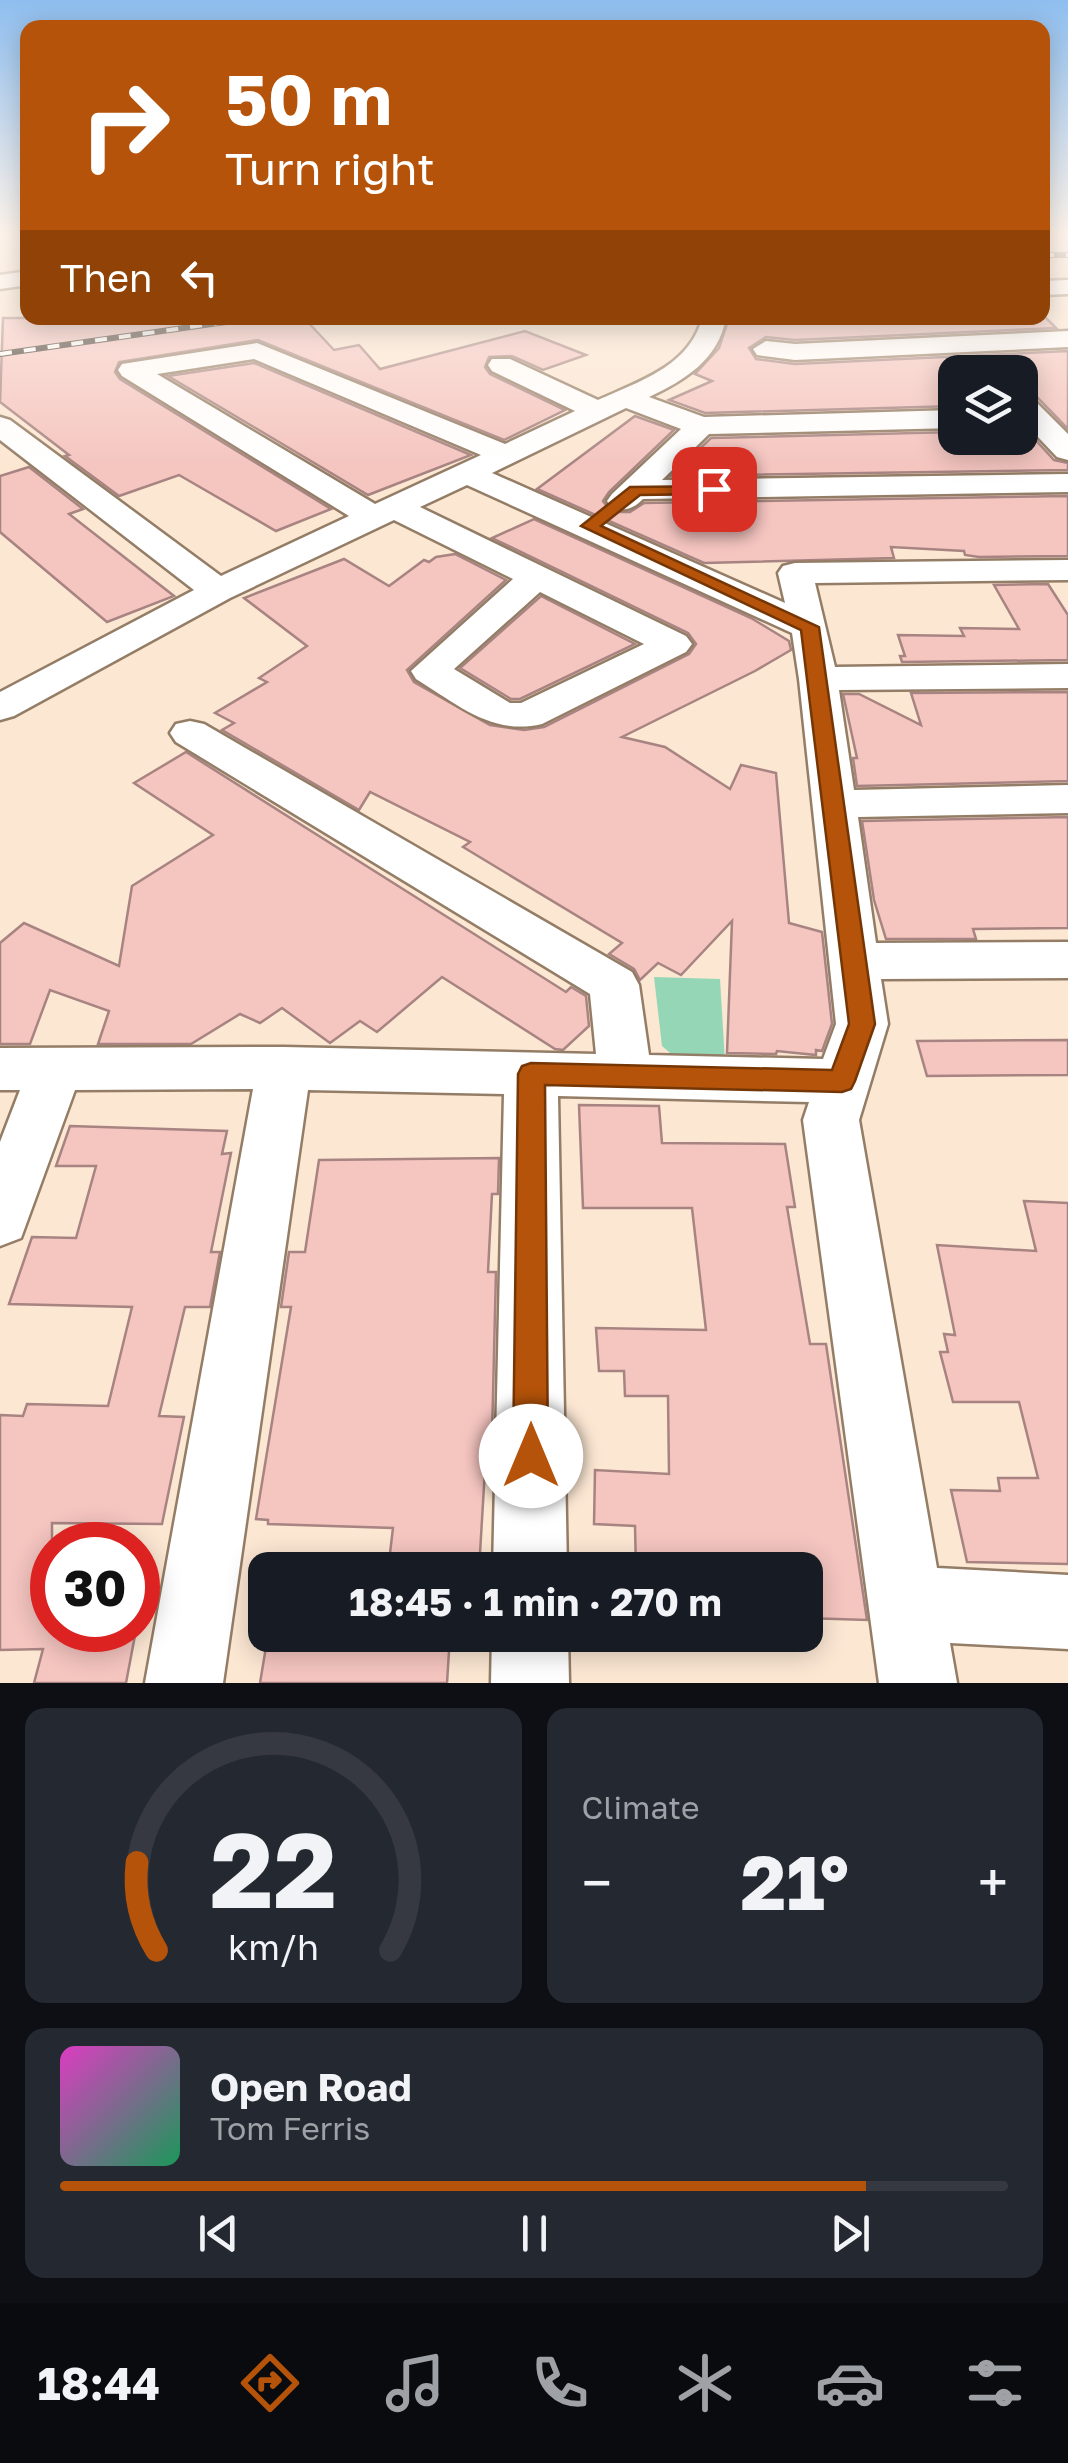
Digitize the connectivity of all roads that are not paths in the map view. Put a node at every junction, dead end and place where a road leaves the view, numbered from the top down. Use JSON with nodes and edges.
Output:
{"nodes":[{"id":1,"x":713,"y":325,"type":"edge"},
{"id":2,"x":806,"y":325,"type":"dead end"},
{"id":3,"x":943,"y":325,"type":"edge"},
{"id":4,"x":1068,"y":339,"type":"edge"},
{"id":5,"x":962,"y":344,"type":"junction"},
{"id":6,"x":766,"y":349,"type":"junction"},
{"id":7,"x":700,"y":355,"type":"junction"},
{"id":8,"x":973,"y":355,"type":"edge"},
{"id":9,"x":501,"y":365,"type":"dead end"},
{"id":10,"x":609,"y":404,"type":"junction"},
{"id":11,"x":1038,"y":413,"type":"edge"},
{"id":12,"x":1068,"y":415,"type":"edge"},
{"id":13,"x":938,"y":419,"type":"edge"},
{"id":14,"x":1038,"y":424,"type":"edge"},
{"id":15,"x":0,"y":426,"type":"edge"},
{"id":16,"x":701,"y":426,"type":"junction"},
{"id":17,"x":1068,"y":451,"type":"edge"},
{"id":18,"x":502,"y":453,"type":"junction"},
{"id":19,"x":37,"y":454,"type":"junction"},
{"id":20,"x":0,"y":464,"type":"edge"},
{"id":21,"x":464,"y":472,"type":"junction"},
{"id":22,"x":1068,"y":484,"type":"edge"},
{"id":23,"x":636,"y":490,"type":"junction"},
{"id":24,"x":382,"y":511,"type":"junction"},
{"id":25,"x":590,"y":526,"type":"junction"},
{"id":26,"x":1068,"y":570,"type":"edge"},
{"id":27,"x":795,"y":574,"type":"junction"},
{"id":28,"x":698,"y":576,"type":"junction"},
{"id":29,"x":536,"y":577,"type":"junction"},
{"id":30,"x":218,"y":591,"type":"junction"},
{"id":31,"x":810,"y":627,"type":"junction"},
{"id":32,"x":0,"y":670,"type":"edge"},
{"id":33,"x":1068,"y":676,"type":"edge"},
{"id":34,"x":818,"y":679,"type":"junction"},
{"id":35,"x":34,"y":689,"type":"junction"},
{"id":36,"x":0,"y":708,"type":"edge"},
{"id":37,"x":190,"y":733,"type":"dead end"},
{"id":38,"x":1068,"y":800,"type":"edge"},
{"id":39,"x":831,"y":804,"type":"junction"},
{"id":40,"x":1068,"y":960,"type":"edge"},
{"id":41,"x":852,"y":961,"type":"junction"},
{"id":42,"x":284,"y":1068,"type":"junction"},
{"id":43,"x":27,"y":1069,"type":"edge"},
{"id":44,"x":531,"y":1074,"type":"junction"},
{"id":45,"x":625,"y":1076,"type":"junction"},
{"id":46,"x":842,"y":1081,"type":"junction"},
{"id":47,"x":0,"y":1220,"type":"edge"},
{"id":48,"x":530,"y":1552,"type":"edge"},
{"id":49,"x":904,"y":1604,"type":"junction"},
{"id":50,"x":1068,"y":1612,"type":"edge"},
{"id":51,"x":530,"y":1652,"type":"edge"},
{"id":52,"x":184,"y":1683,"type":"edge"},
{"id":53,"x":530,"y":1683,"type":"edge"},
{"id":54,"x":918,"y":1683,"type":"edge"}],
"edges":[{"from":1,"to":7,"type":"street"},
{"from":2,"to":6,"type":"street"},
{"from":3,"to":5,"type":"street"},
{"from":4,"to":5,"type":"street"},
{"from":5,"to":6,"type":"street"},
{"from":5,"to":8,"type":"street"},
{"from":6,"to":7,"type":"street"},
{"from":7,"to":10,"type":"street"},
{"from":9,"to":10,"type":"street"},
{"from":10,"to":16,"type":"street"},
{"from":10,"to":18,"type":"street"},
{"from":11,"to":12,"type":"street"},
{"from":13,"to":16,"type":"street"},
{"from":14,"to":17,"type":"street"},
{"from":15,"to":19,"type":"street"},
{"from":16,"to":23,"type":"street"},
{"from":18,"to":21,"type":"street"},
{"from":18,"to":24,"type":"street"},
{"from":19,"to":20,"type":"street"},
{"from":19,"to":30,"type":"street"},
{"from":21,"to":24,"type":"street"},
{"from":21,"to":25,"type":"street"},
{"from":22,"to":23,"type":"street"},
{"from":23,"to":25,"type":"street"},
{"from":24,"to":29,"type":"street"},
{"from":24,"to":30,"type":"street"},
{"from":25,"to":28,"type":"street"},
{"from":26,"to":27,"type":"street"},
{"from":27,"to":28,"type":"street"},
{"from":27,"to":31,"type":"street"},
{"from":28,"to":31,"type":"street"},
{"from":29,"to":29,"type":"street"},
{"from":30,"to":35,"type":"street"},
{"from":31,"to":34,"type":"street"},
{"from":32,"to":35,"type":"street"},
{"from":33,"to":34,"type":"street"},
{"from":34,"to":39,"type":"street"},
{"from":35,"to":36,"type":"street"},
{"from":37,"to":45,"type":"street"},
{"from":38,"to":39,"type":"street"},
{"from":39,"to":41,"type":"street"},
{"from":40,"to":41,"type":"street"},
{"from":41,"to":46,"type":"street"},
{"from":42,"to":43,"type":"street"},
{"from":42,"to":44,"type":"street"},
{"from":42,"to":52,"type":"street"},
{"from":43,"to":47,"type":"street"},
{"from":44,"to":45,"type":"street"},
{"from":44,"to":48,"type":"street"},
{"from":45,"to":46,"type":"street"},
{"from":46,"to":49,"type":"street"},
{"from":49,"to":50,"type":"street"},
{"from":49,"to":54,"type":"street"},
{"from":51,"to":53,"type":"street"}]}
